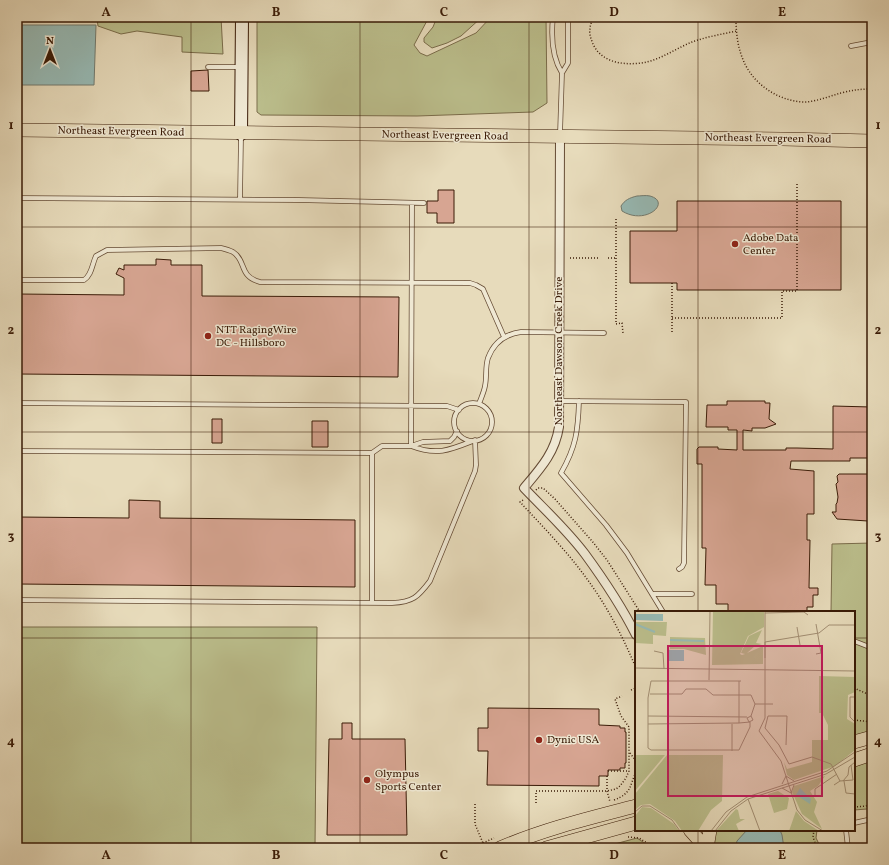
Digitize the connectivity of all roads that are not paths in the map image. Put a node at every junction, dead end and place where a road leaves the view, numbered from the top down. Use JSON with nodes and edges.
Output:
{"nodes":[{"id":1,"x":242,"y":17,"type":"edge"},
{"id":2,"x":553,"y":18,"type":"edge"},
{"id":3,"x":568,"y":18,"type":"edge"},
{"id":4,"x":872,"y":42,"type":"edge"},
{"id":5,"x":851,"y":46,"type":"dead end"},
{"id":6,"x":208,"y":67,"type":"dead end"},
{"id":7,"x":241,"y":67,"type":"junction"},
{"id":8,"x":562,"y":73,"type":"junction"},
{"id":9,"x":17,"y":130,"type":"edge"},
{"id":10,"x":241,"y":134,"type":"junction"},
{"id":11,"x":560,"y":137,"type":"junction"},
{"id":12,"x":872,"y":141,"type":"edge"},
{"id":13,"x":17,"y":198,"type":"edge"},
{"id":14,"x":240,"y":199,"type":"junction"},
{"id":15,"x":412,"y":203,"type":"junction"},
{"id":16,"x":424,"y":203,"type":"dead end"},
{"id":17,"x":17,"y":280,"type":"edge"},
{"id":18,"x":411,"y":283,"type":"junction"},
{"id":19,"x":559,"y":333,"type":"junction"},
{"id":20,"x":604,"y":333,"type":"dead end"},
{"id":21,"x":504,"y":337,"type":"junction"},
{"id":22,"x":560,"y":401,"type":"junction"},
{"id":23,"x":579,"y":401,"type":"junction"},
{"id":24,"x":17,"y":404,"type":"edge"},
{"id":25,"x":479,"y":404,"type":"junction"},
{"id":26,"x":411,"y":406,"type":"junction"},
{"id":27,"x":459,"y":410,"type":"junction"},
{"id":28,"x":456,"y":430,"type":"junction"},
{"id":29,"x":475,"y":440,"type":"junction"},
{"id":30,"x":411,"y":446,"type":"junction"},
{"id":31,"x":17,"y":451,"type":"edge"},
{"id":32,"x":372,"y":453,"type":"junction"},
{"id":33,"x":679,"y":569,"type":"dead end"},
{"id":34,"x":652,"y":594,"type":"junction"},
{"id":35,"x":692,"y":594,"type":"dead end"},
{"id":36,"x":17,"y":600,"type":"edge"},
{"id":37,"x":372,"y":603,"type":"junction"},
{"id":38,"x":662,"y":611,"type":"edge"},
{"id":39,"x":635,"y":633,"type":"edge"},
{"id":40,"x":855,"y":641,"type":"edge"},
{"id":41,"x":872,"y":648,"type":"edge"},
{"id":42,"x":872,"y":737,"type":"edge"},
{"id":43,"x":855,"y":742,"type":"edge"},
{"id":44,"x":872,"y":754,"type":"edge"},
{"id":45,"x":855,"y":760,"type":"edge"},
{"id":46,"x":635,"y":806,"type":"edge"},
{"id":47,"x":872,"y":819,"type":"edge"},
{"id":48,"x":635,"y":823,"type":"edge"},
{"id":49,"x":855,"y":823,"type":"edge"},
{"id":50,"x":691,"y":831,"type":"edge"},
{"id":51,"x":702,"y":831,"type":"edge"},
{"id":52,"x":710,"y":831,"type":"edge"},
{"id":53,"x":846,"y":831,"type":"edge"},
{"id":54,"x":572,"y":844,"type":"edge"},
{"id":55,"x":500,"y":848,"type":"edge"},
{"id":56,"x":546,"y":848,"type":"edge"},
{"id":57,"x":707,"y":848,"type":"edge"},
{"id":58,"x":848,"y":848,"type":"edge"}],
"edges":[{"from":1,"to":7,"type":"street"},
{"from":2,"to":3,"type":"lane"},
{"from":2,"to":8,"type":"lane"},
{"from":3,"to":8,"type":"lane"},
{"from":4,"to":5,"type":"lane"},
{"from":6,"to":7,"type":"lane"},
{"from":7,"to":10,"type":"street"},
{"from":8,"to":11,"type":"lane"},
{"from":9,"to":10,"type":"main road","name":"Northeast Evergreen Road"},
{"from":10,"to":11,"type":"main road","name":"Northeast Evergreen Road"},
{"from":10,"to":14,"type":"lane"},
{"from":11,"to":12,"type":"main road","name":"Northeast Evergreen Road"},
{"from":11,"to":19,"type":"street","name":"Northeast Dawson Creek Drive"},
{"from":13,"to":14,"type":"lane"},
{"from":14,"to":15,"type":"lane"},
{"from":15,"to":16,"type":"lane"},
{"from":15,"to":18,"type":"lane"},
{"from":17,"to":18,"type":"lane"},
{"from":18,"to":21,"type":"lane"},
{"from":18,"to":26,"type":"lane"},
{"from":19,"to":20,"type":"lane"},
{"from":19,"to":21,"type":"lane"},
{"from":19,"to":22,"type":"street","name":"Northeast Dawson Creek Drive"},
{"from":21,"to":25,"type":"lane"},
{"from":22,"to":23,"type":"lane"},
{"from":22,"to":39,"type":"street","name":"Northeast Dawson Creek Drive"},
{"from":23,"to":33,"type":"lane"},
{"from":23,"to":34,"type":"lane"},
{"from":24,"to":26,"type":"lane"},
{"from":25,"to":27,"type":"lane"},
{"from":25,"to":29,"type":"lane"},
{"from":26,"to":27,"type":"lane"},
{"from":26,"to":30,"type":"lane"},
{"from":27,"to":28,"type":"lane"},
{"from":28,"to":29,"type":"lane"},
{"from":28,"to":30,"type":"lane"},
{"from":29,"to":30,"type":"lane"},
{"from":29,"to":37,"type":"lane"},
{"from":30,"to":32,"type":"lane"},
{"from":31,"to":32,"type":"lane"},
{"from":32,"to":37,"type":"lane"},
{"from":34,"to":35,"type":"lane"},
{"from":34,"to":38,"type":"lane"},
{"from":36,"to":37,"type":"lane"},
{"from":40,"to":41,"type":"lane"},
{"from":42,"to":43,"type":"main road"},
{"from":44,"to":45,"type":"main road"},
{"from":46,"to":55,"type":"main road"},
{"from":47,"to":49,"type":"lane"},
{"from":48,"to":54,"type":"main road"},
{"from":50,"to":57,"type":"main road"},
{"from":51,"to":57,"type":"street"},
{"from":52,"to":57,"type":"main road"},
{"from":53,"to":58,"type":"lane"},
{"from":54,"to":56,"type":"main road"}]}
